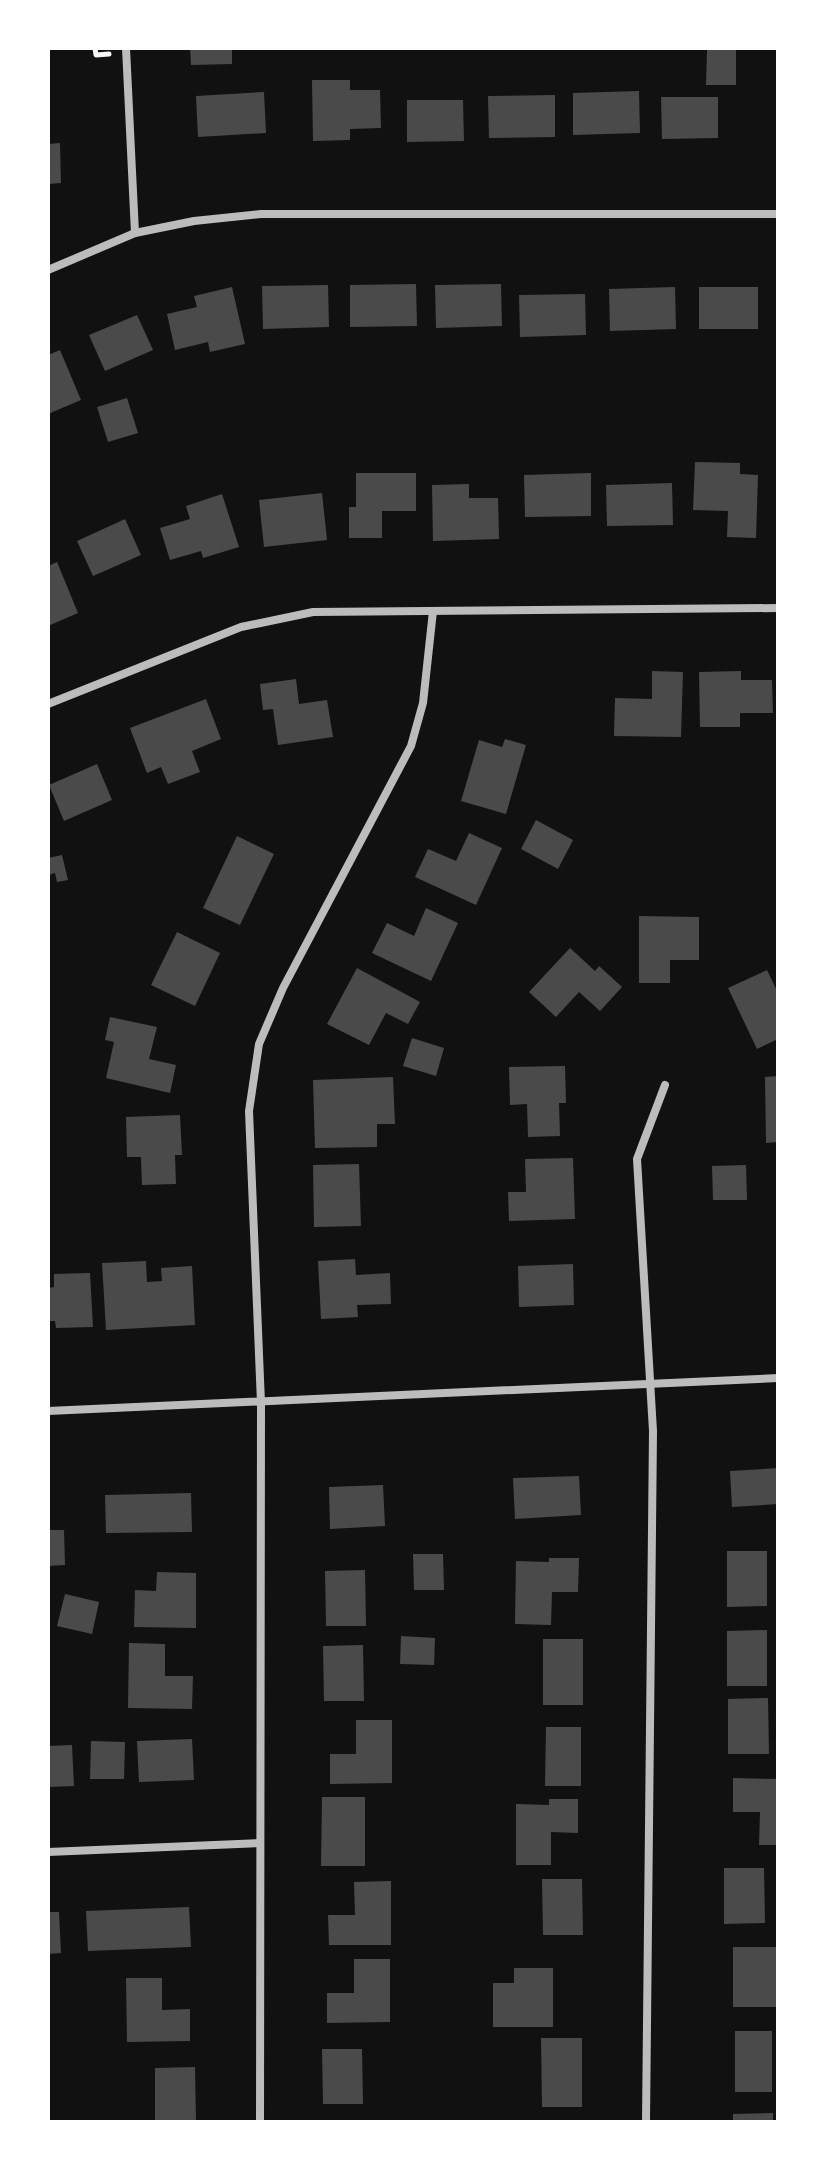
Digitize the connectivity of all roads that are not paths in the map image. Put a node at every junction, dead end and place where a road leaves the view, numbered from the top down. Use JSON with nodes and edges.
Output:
{"nodes":[{"id":1,"x":126,"y":48,"type":"edge"},
{"id":2,"x":778,"y":214,"type":"edge"},
{"id":3,"x":135,"y":233,"type":"junction"},
{"id":4,"x":48,"y":270,"type":"edge"},
{"id":5,"x":778,"y":608,"type":"edge"},
{"id":6,"x":433,"y":611,"type":"junction"},
{"id":7,"x":48,"y":704,"type":"edge"},
{"id":8,"x":665,"y":1085,"type":"dead end"},
{"id":9,"x":778,"y":1378,"type":"edge"},
{"id":10,"x":648,"y":1384,"type":"junction"},
{"id":11,"x":261,"y":1403,"type":"junction"},
{"id":12,"x":48,"y":1411,"type":"edge"},
{"id":13,"x":260,"y":1843,"type":"junction"},
{"id":14,"x":48,"y":1852,"type":"edge"},
{"id":15,"x":260,"y":2122,"type":"edge"},
{"id":16,"x":646,"y":2122,"type":"edge"}],
"edges":[{"from":1,"to":3,"type":"street"},
{"from":2,"to":3,"type":"street"},
{"from":3,"to":4,"type":"street"},
{"from":5,"to":6,"type":"street"},
{"from":6,"to":7,"type":"street"},
{"from":6,"to":11,"type":"street"},
{"from":8,"to":10,"type":"street"},
{"from":9,"to":10,"type":"street"},
{"from":10,"to":11,"type":"street"},
{"from":10,"to":16,"type":"street"},
{"from":11,"to":12,"type":"street"},
{"from":11,"to":13,"type":"street"},
{"from":13,"to":14,"type":"street"},
{"from":13,"to":15,"type":"street"}]}
